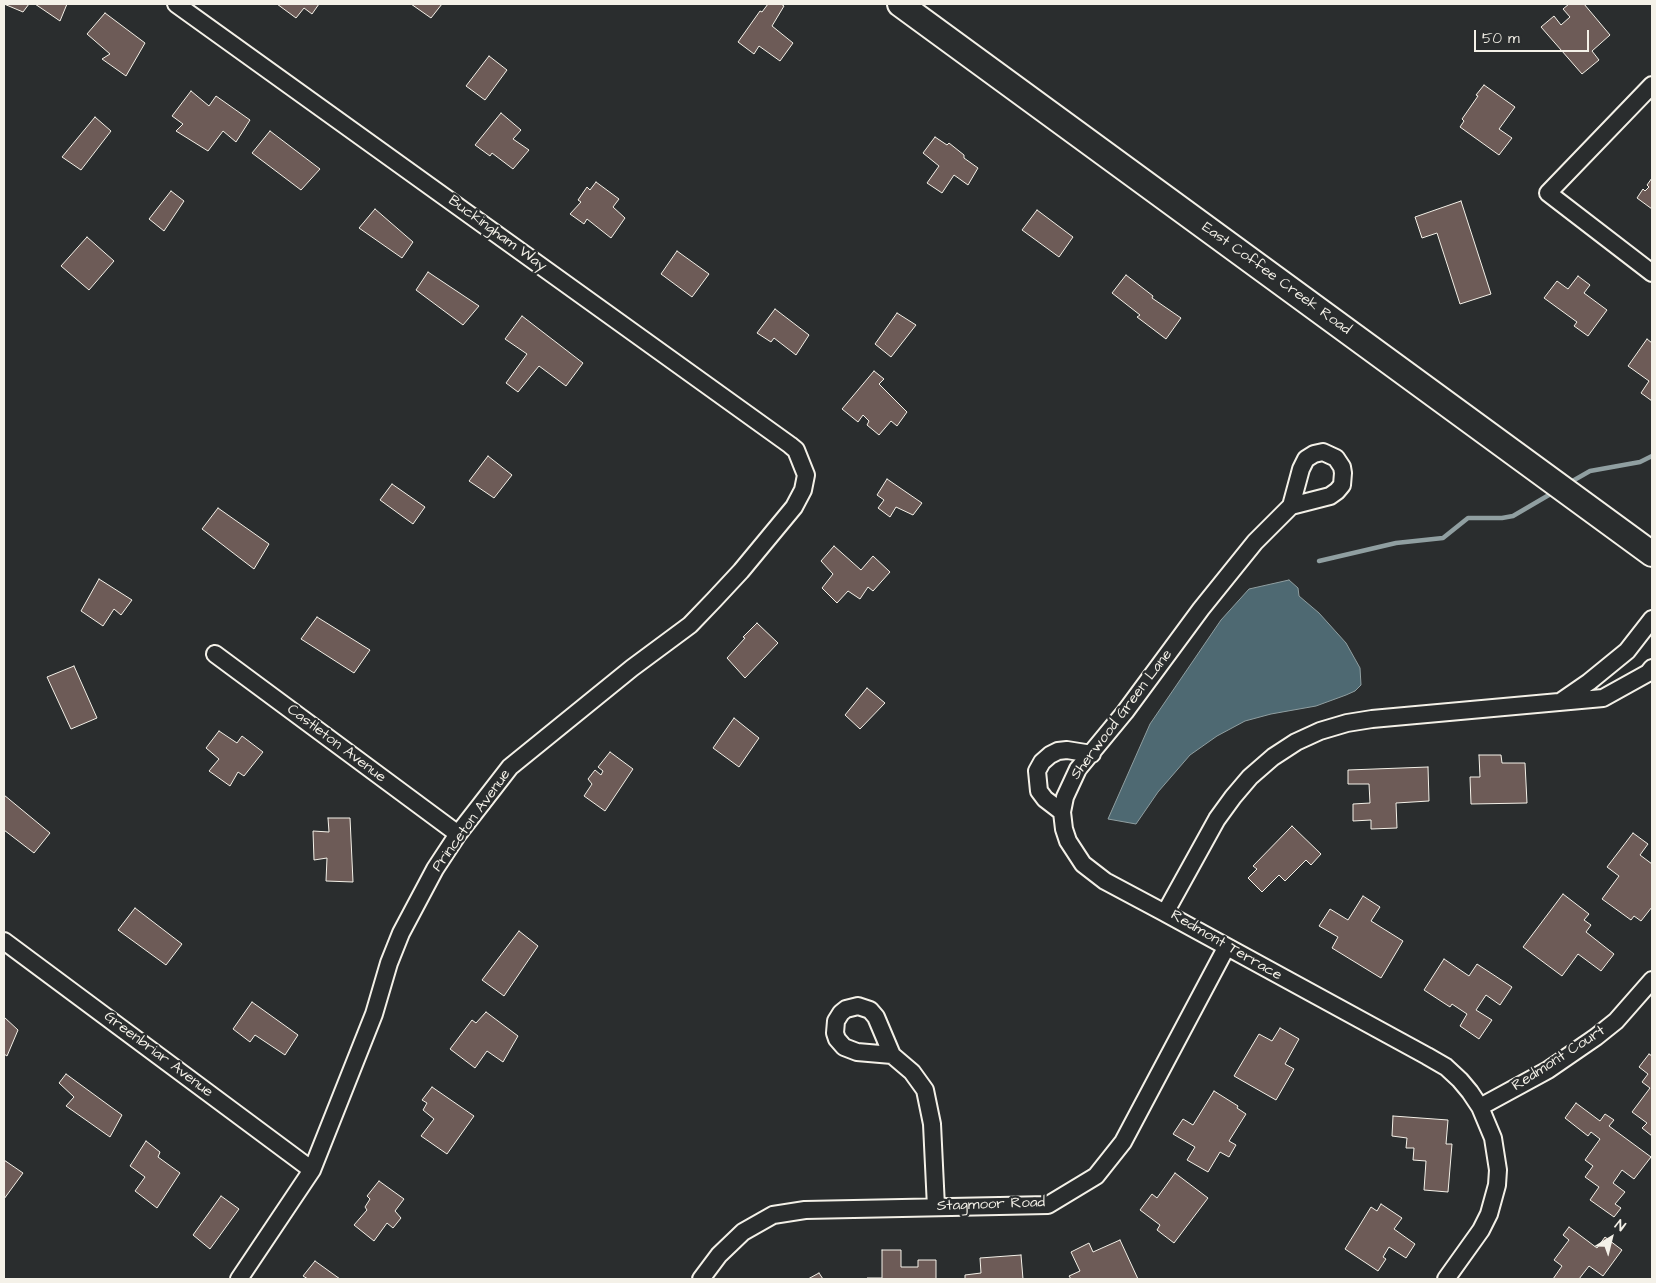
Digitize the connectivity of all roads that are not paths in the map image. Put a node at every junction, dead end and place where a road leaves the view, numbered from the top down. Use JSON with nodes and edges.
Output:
{"nodes":[{"id":1,"x":176,"y":4,"type":"edge"},
{"id":2,"x":900,"y":4,"type":"edge"},
{"id":3,"x":1652,"y":85,"type":"edge"},
{"id":4,"x":1652,"y":273,"type":"edge"},
{"id":5,"x":806,"y":475,"type":"joint"},
{"id":6,"x":1291,"y":506,"type":"dead end"},
{"id":7,"x":1652,"y":554,"type":"edge"},
{"id":8,"x":1652,"y":619,"type":"edge"},
{"id":9,"x":215,"y":654,"type":"dead end"},
{"id":10,"x":1652,"y":668,"type":"edge"},
{"id":11,"x":1558,"y":703,"type":"junction"},
{"id":12,"x":1092,"y":754,"type":"junction"},
{"id":13,"x":1062,"y":812,"type":"junction"},
{"id":14,"x":458,"y":834,"type":"junction"},
{"id":15,"x":1165,"y":913,"type":"junction"},
{"id":16,"x":4,"y":941,"type":"edge"},
{"id":17,"x":1226,"y":948,"type":"junction"},
{"id":18,"x":1652,"y":980,"type":"edge"},
{"id":19,"x":892,"y":1055,"type":"dead end"},
{"id":20,"x":1480,"y":1107,"type":"junction"},
{"id":21,"x":312,"y":1170,"type":"junction"},
{"id":22,"x":936,"y":1207,"type":"junction"},
{"id":23,"x":239,"y":1279,"type":"edge"},
{"id":24,"x":701,"y":1279,"type":"edge"},
{"id":25,"x":1446,"y":1279,"type":"edge"}],
"edges":[{"from":1,"to":5,"type":"street","name":"Buckingham Way"},
{"from":2,"to":7,"type":"street","name":"East Coffee Creek Road"},
{"from":3,"to":4,"type":"street"},
{"from":5,"to":14,"type":"street","name":"Princeton Avenue"},
{"from":6,"to":12,"type":"street","name":"Sherwood Green Lane"},
{"from":8,"to":11,"type":"street","name":"Redmont Terrace"},
{"from":9,"to":14,"type":"street","name":"Castleton Avenue"},
{"from":10,"to":11,"type":"street","name":"Redmont Terrace"},
{"from":11,"to":15,"type":"street","name":"Redmont Terrace"},
{"from":12,"to":13,"type":"street","name":"Sherwood Green Lane"},
{"from":12,"to":13,"type":"street"},
{"from":13,"to":15,"type":"street","name":"Sherwood Green Lane"},
{"from":14,"to":21,"type":"street","name":"Princeton Avenue"},
{"from":15,"to":17,"type":"street","name":"Redmont Terrace"},
{"from":16,"to":21,"type":"street","name":"Greenbriar Avenue"},
{"from":17,"to":20,"type":"street","name":"Redmont Terrace"},
{"from":17,"to":22,"type":"street","name":"Stagmoor Road"},
{"from":18,"to":20,"type":"street","name":"Redmont Court"},
{"from":19,"to":22,"type":"street"},
{"from":20,"to":25,"type":"street","name":"Redmont Terrace"},
{"from":21,"to":23,"type":"street","name":"Princeton Avenue"},
{"from":22,"to":24,"type":"street","name":"Stagmoor Road"}]}
